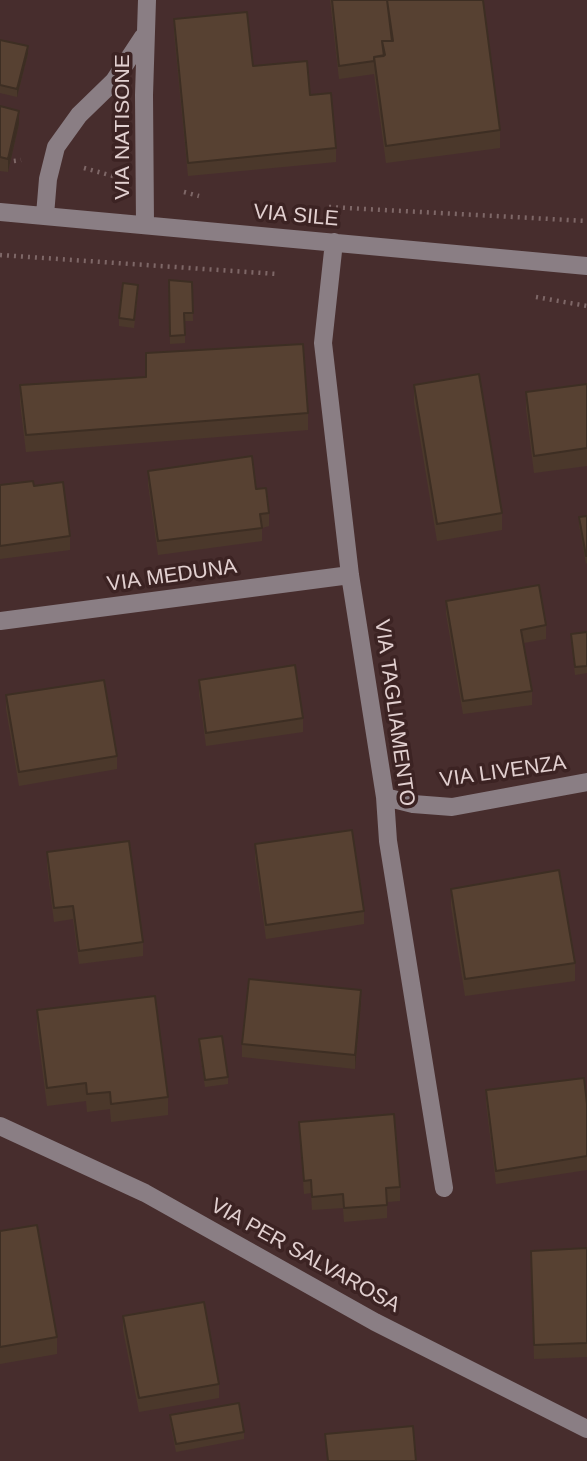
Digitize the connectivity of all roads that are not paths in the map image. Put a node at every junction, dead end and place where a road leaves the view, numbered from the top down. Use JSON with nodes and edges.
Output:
{"nodes":[{"id":1,"x":147,"y":0,"type":"edge"},
{"id":2,"x":146,"y":30,"type":"junction"},
{"id":3,"x":0,"y":212,"type":"edge"},
{"id":4,"x":45,"y":215,"type":"junction"},
{"id":5,"x":145,"y":224,"type":"junction"},
{"id":6,"x":334,"y":242,"type":"junction"},
{"id":7,"x":587,"y":266,"type":"edge"},
{"id":8,"x":350,"y":575,"type":"junction"},
{"id":9,"x":0,"y":621,"type":"edge"},
{"id":10,"x":587,"y":782,"type":"edge"},
{"id":11,"x":385,"y":797,"type":"junction"},
{"id":12,"x":0,"y":1126,"type":"edge"},
{"id":13,"x":444,"y":1188,"type":"dead end"},
{"id":14,"x":587,"y":1429,"type":"edge"}],
"edges":[{"from":1,"to":2,"type":"street","name":"VIA NATISONE"},
{"from":2,"to":4,"type":"street","name":"VIA NATISONE"},
{"from":2,"to":5,"type":"street","name":"VIA NATISONE"},
{"from":3,"to":4,"type":"street","name":"VIA SILE"},
{"from":4,"to":5,"type":"street","name":"VIA SILE"},
{"from":5,"to":6,"type":"street","name":"VIA SILE"},
{"from":6,"to":7,"type":"street","name":"VIA SILE"},
{"from":6,"to":8,"type":"street","name":"VIA TAGLIAMENTO"},
{"from":8,"to":9,"type":"street","name":"VIA MEDUNA"},
{"from":8,"to":11,"type":"street","name":"VIA TAGLIAMENTO"},
{"from":10,"to":11,"type":"street","name":"VIA LIVENZA"},
{"from":11,"to":13,"type":"street","name":"VIA TAGLIAMENTO"},
{"from":12,"to":14,"type":"street","name":"VIA PER SALVAROSA"}]}
